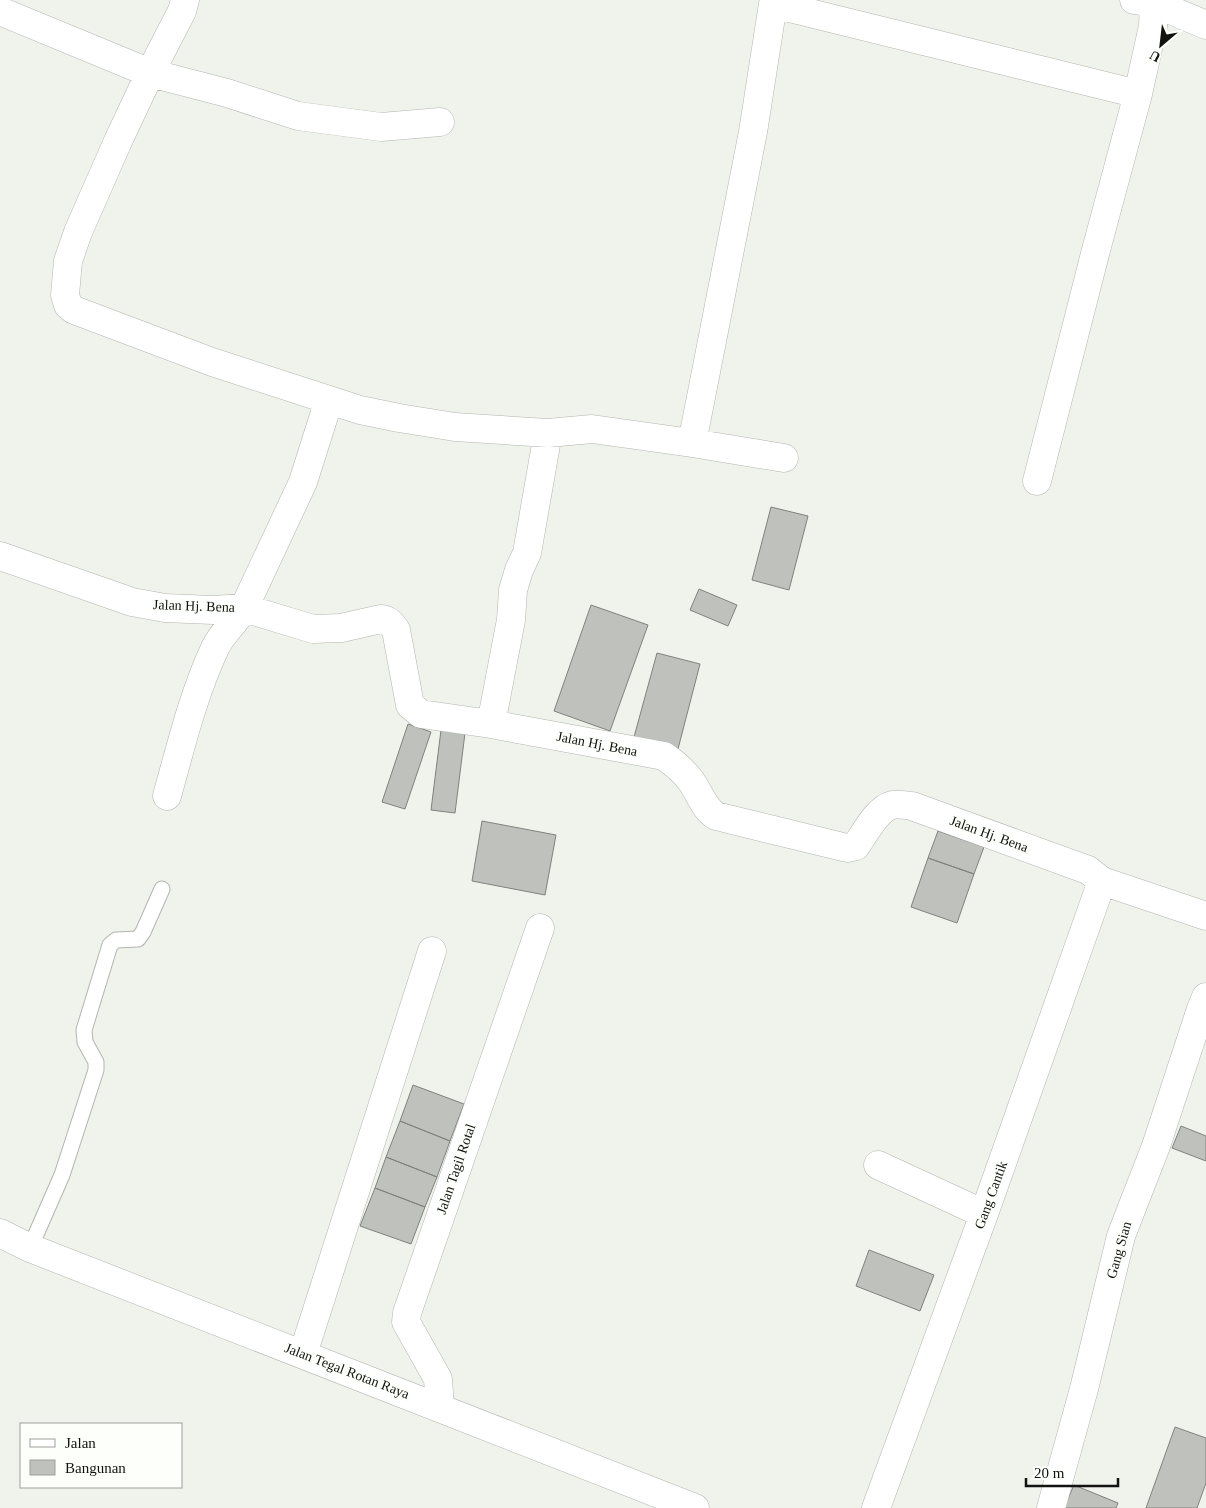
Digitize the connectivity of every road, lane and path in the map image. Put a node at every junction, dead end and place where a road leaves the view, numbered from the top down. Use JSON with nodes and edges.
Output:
{"nodes":[{"id":1,"x":185,"y":0,"type":"edge"},
{"id":2,"x":1147,"y":1,"type":"edge"},
{"id":3,"x":766,"y":2,"type":"edge"},
{"id":4,"x":0,"y":11,"type":"edge"},
{"id":5,"x":1206,"y":25,"type":"edge"},
{"id":6,"x":150,"y":73,"type":"junction"},
{"id":7,"x":1138,"y":94,"type":"junction"},
{"id":8,"x":440,"y":122,"type":"dead end"},
{"id":9,"x":329,"y":400,"type":"junction"},
{"id":10,"x":548,"y":433,"type":"junction"},
{"id":11,"x":692,"y":443,"type":"junction"},
{"id":12,"x":784,"y":458,"type":"dead end"},
{"id":13,"x":1037,"y":480,"type":"dead end"},
{"id":14,"x":0,"y":556,"type":"edge"},
{"id":15,"x":244,"y":608,"type":"junction"},
{"id":16,"x":491,"y":724,"type":"junction"},
{"id":17,"x":167,"y":796,"type":"dead end"},
{"id":18,"x":1102,"y":881,"type":"junction"},
{"id":19,"x":162,"y":889,"type":"dead end"},
{"id":20,"x":1206,"y":916,"type":"edge"},
{"id":21,"x":540,"y":928,"type":"dead end"},
{"id":22,"x":432,"y":951,"type":"dead end"},
{"id":23,"x":1204,"y":1006,"type":"edge"},
{"id":24,"x":878,"y":1165,"type":"dead end"},
{"id":25,"x":984,"y":1214,"type":"junction"},
{"id":26,"x":0,"y":1233,"type":"edge"},
{"id":27,"x":30,"y":1248,"type":"junction"},
{"id":28,"x":303,"y":1354,"type":"junction"},
{"id":29,"x":440,"y":1408,"type":"junction"},
{"id":30,"x":695,"y":1508,"type":"edge"},
{"id":31,"x":876,"y":1508,"type":"edge"},
{"id":32,"x":1051,"y":1508,"type":"edge"}],
"edges":[{"from":1,"to":6,"type":"street"},
{"from":2,"to":5,"type":"street"},
{"from":2,"to":7,"type":"street"},
{"from":3,"to":7,"type":"street"},
{"from":3,"to":11,"type":"street"},
{"from":4,"to":6,"type":"street"},
{"from":6,"to":8,"type":"street"},
{"from":6,"to":9,"type":"street"},
{"from":7,"to":13,"type":"street"},
{"from":9,"to":10,"type":"street"},
{"from":9,"to":15,"type":"street"},
{"from":10,"to":11,"type":"street"},
{"from":10,"to":16,"type":"street"},
{"from":11,"to":12,"type":"street"},
{"from":14,"to":15,"type":"street","name":"Jalan Hj. Bena"},
{"from":15,"to":16,"type":"street","name":"Jalan Hj. Bena"},
{"from":15,"to":17,"type":"street"},
{"from":16,"to":18,"type":"street","name":"Jalan Hj. Bena"},
{"from":18,"to":20,"type":"street","name":"Jalan Hj. Bena"},
{"from":18,"to":25,"type":"street","name":"Gang Cantik"},
{"from":19,"to":27,"type":"lane"},
{"from":21,"to":29,"type":"street","name":"Jalan Tagil Rotal"},
{"from":22,"to":28,"type":"street"},
{"from":23,"to":32,"type":"street","name":"Gang Sian"},
{"from":24,"to":25,"type":"street"},
{"from":25,"to":31,"type":"street","name":"Gang Cantik"},
{"from":26,"to":27,"type":"street","name":"Jalan Tegal Rotan Raya"},
{"from":27,"to":28,"type":"street","name":"Jalan Tegal Rotan Raya"},
{"from":28,"to":29,"type":"street","name":"Jalan Tegal Rotan Raya"},
{"from":29,"to":30,"type":"street","name":"Jalan Tegal Rotan Raya"}]}
